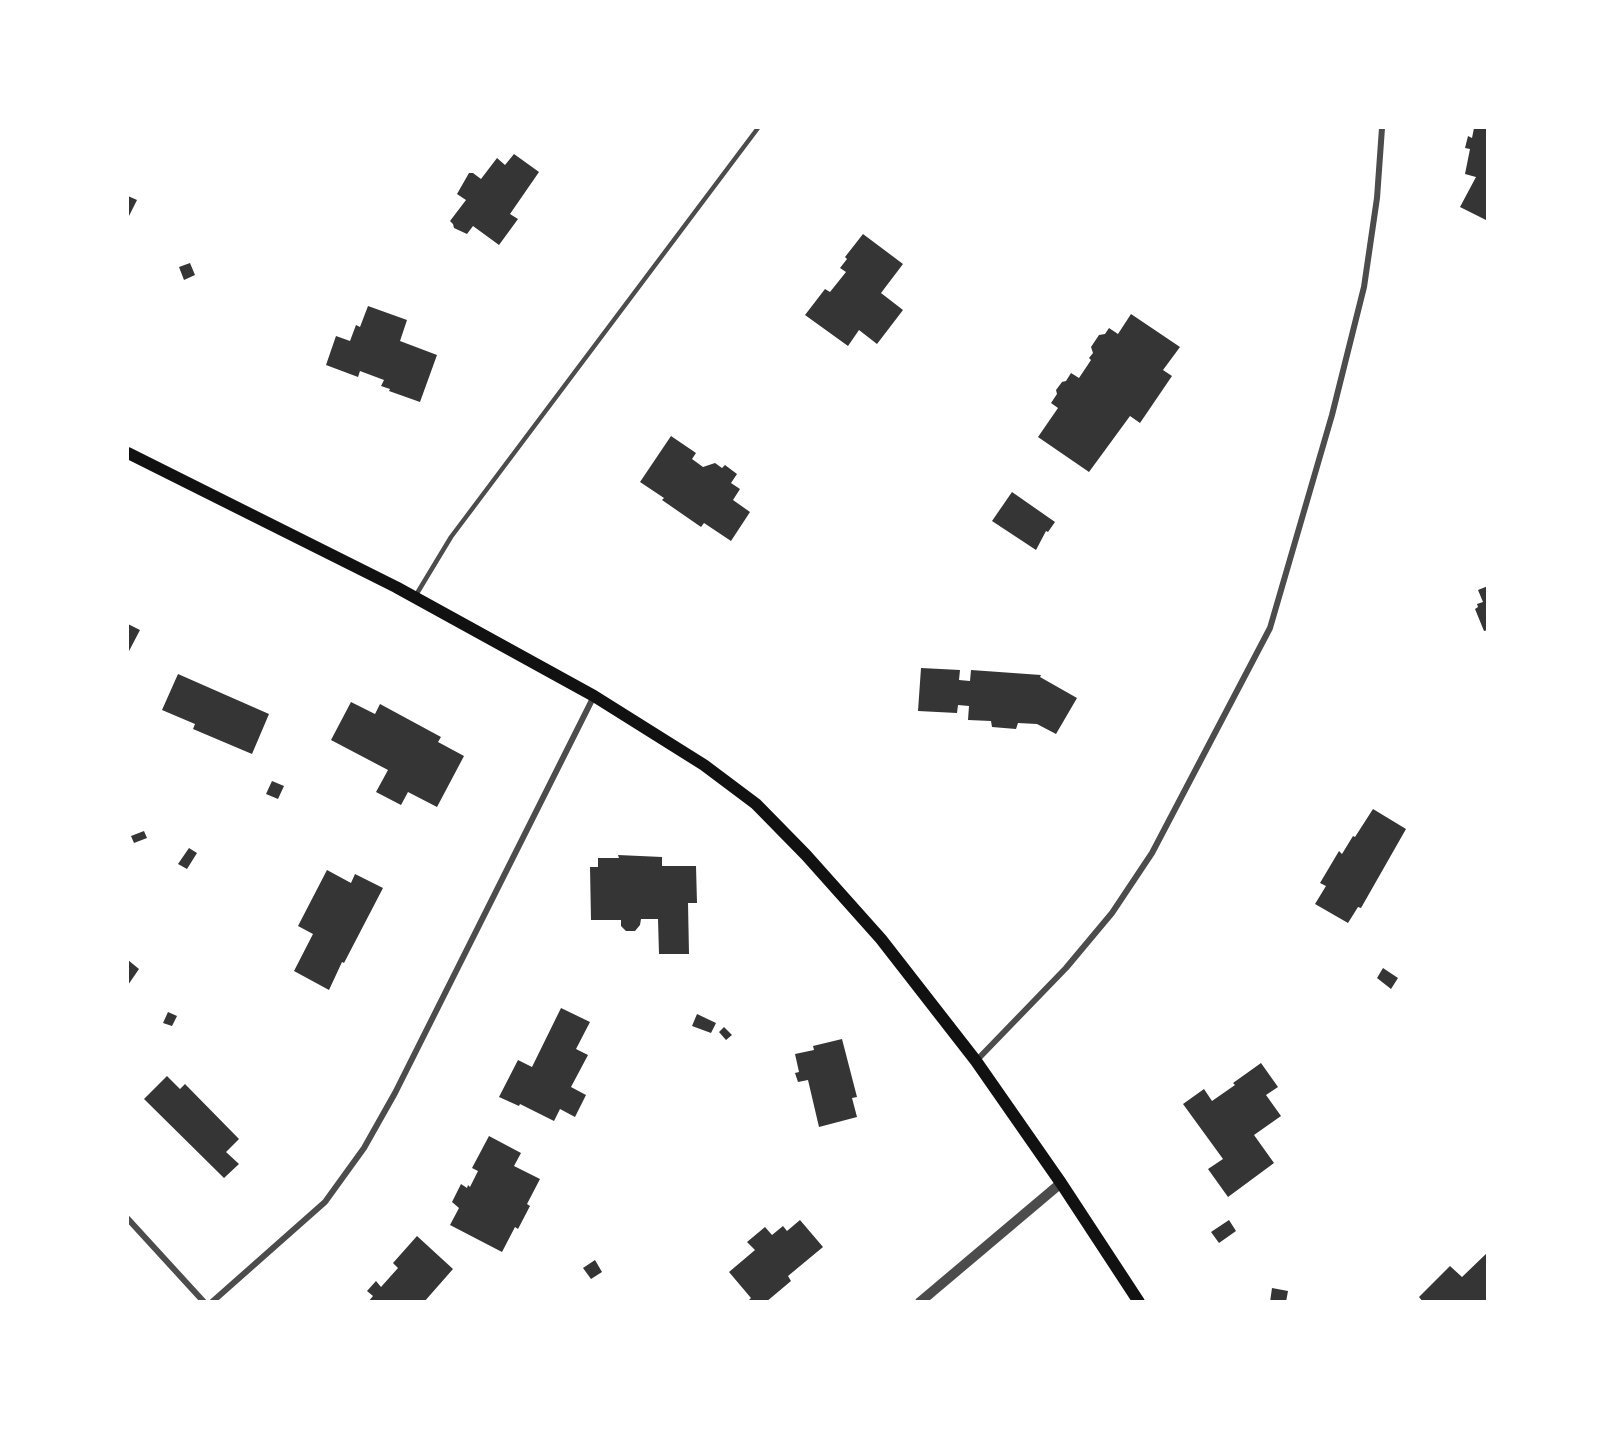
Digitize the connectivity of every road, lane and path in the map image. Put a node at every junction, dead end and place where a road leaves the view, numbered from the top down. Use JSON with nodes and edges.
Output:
{"nodes":[{"id":1,"x":758,"y":128,"type":"edge"},
{"id":2,"x":1382,"y":128,"type":"edge"},
{"id":3,"x":128,"y":453,"type":"edge"},
{"id":4,"x":415,"y":597,"type":"junction"},
{"id":5,"x":594,"y":696,"type":"junction"},
{"id":6,"x":976,"y":1061,"type":"junction"},
{"id":7,"x":1061,"y":1183,"type":"junction"},
{"id":8,"x":128,"y":1219,"type":"edge"},
{"id":9,"x":204,"y":1302,"type":"edge"},
{"id":10,"x":212,"y":1302,"type":"edge"},
{"id":11,"x":920,"y":1302,"type":"edge"},
{"id":12,"x":1139,"y":1302,"type":"edge"}],
"edges":[{"from":1,"to":4,"type":"lane"},
{"from":2,"to":6,"type":"street"},
{"from":3,"to":4,"type":"main road"},
{"from":4,"to":5,"type":"main road"},
{"from":5,"to":6,"type":"main road"},
{"from":5,"to":10,"type":"street"},
{"from":6,"to":7,"type":"main road"},
{"from":7,"to":11,"type":"street"},
{"from":7,"to":12,"type":"main road"},
{"from":8,"to":9,"type":"street"}]}
